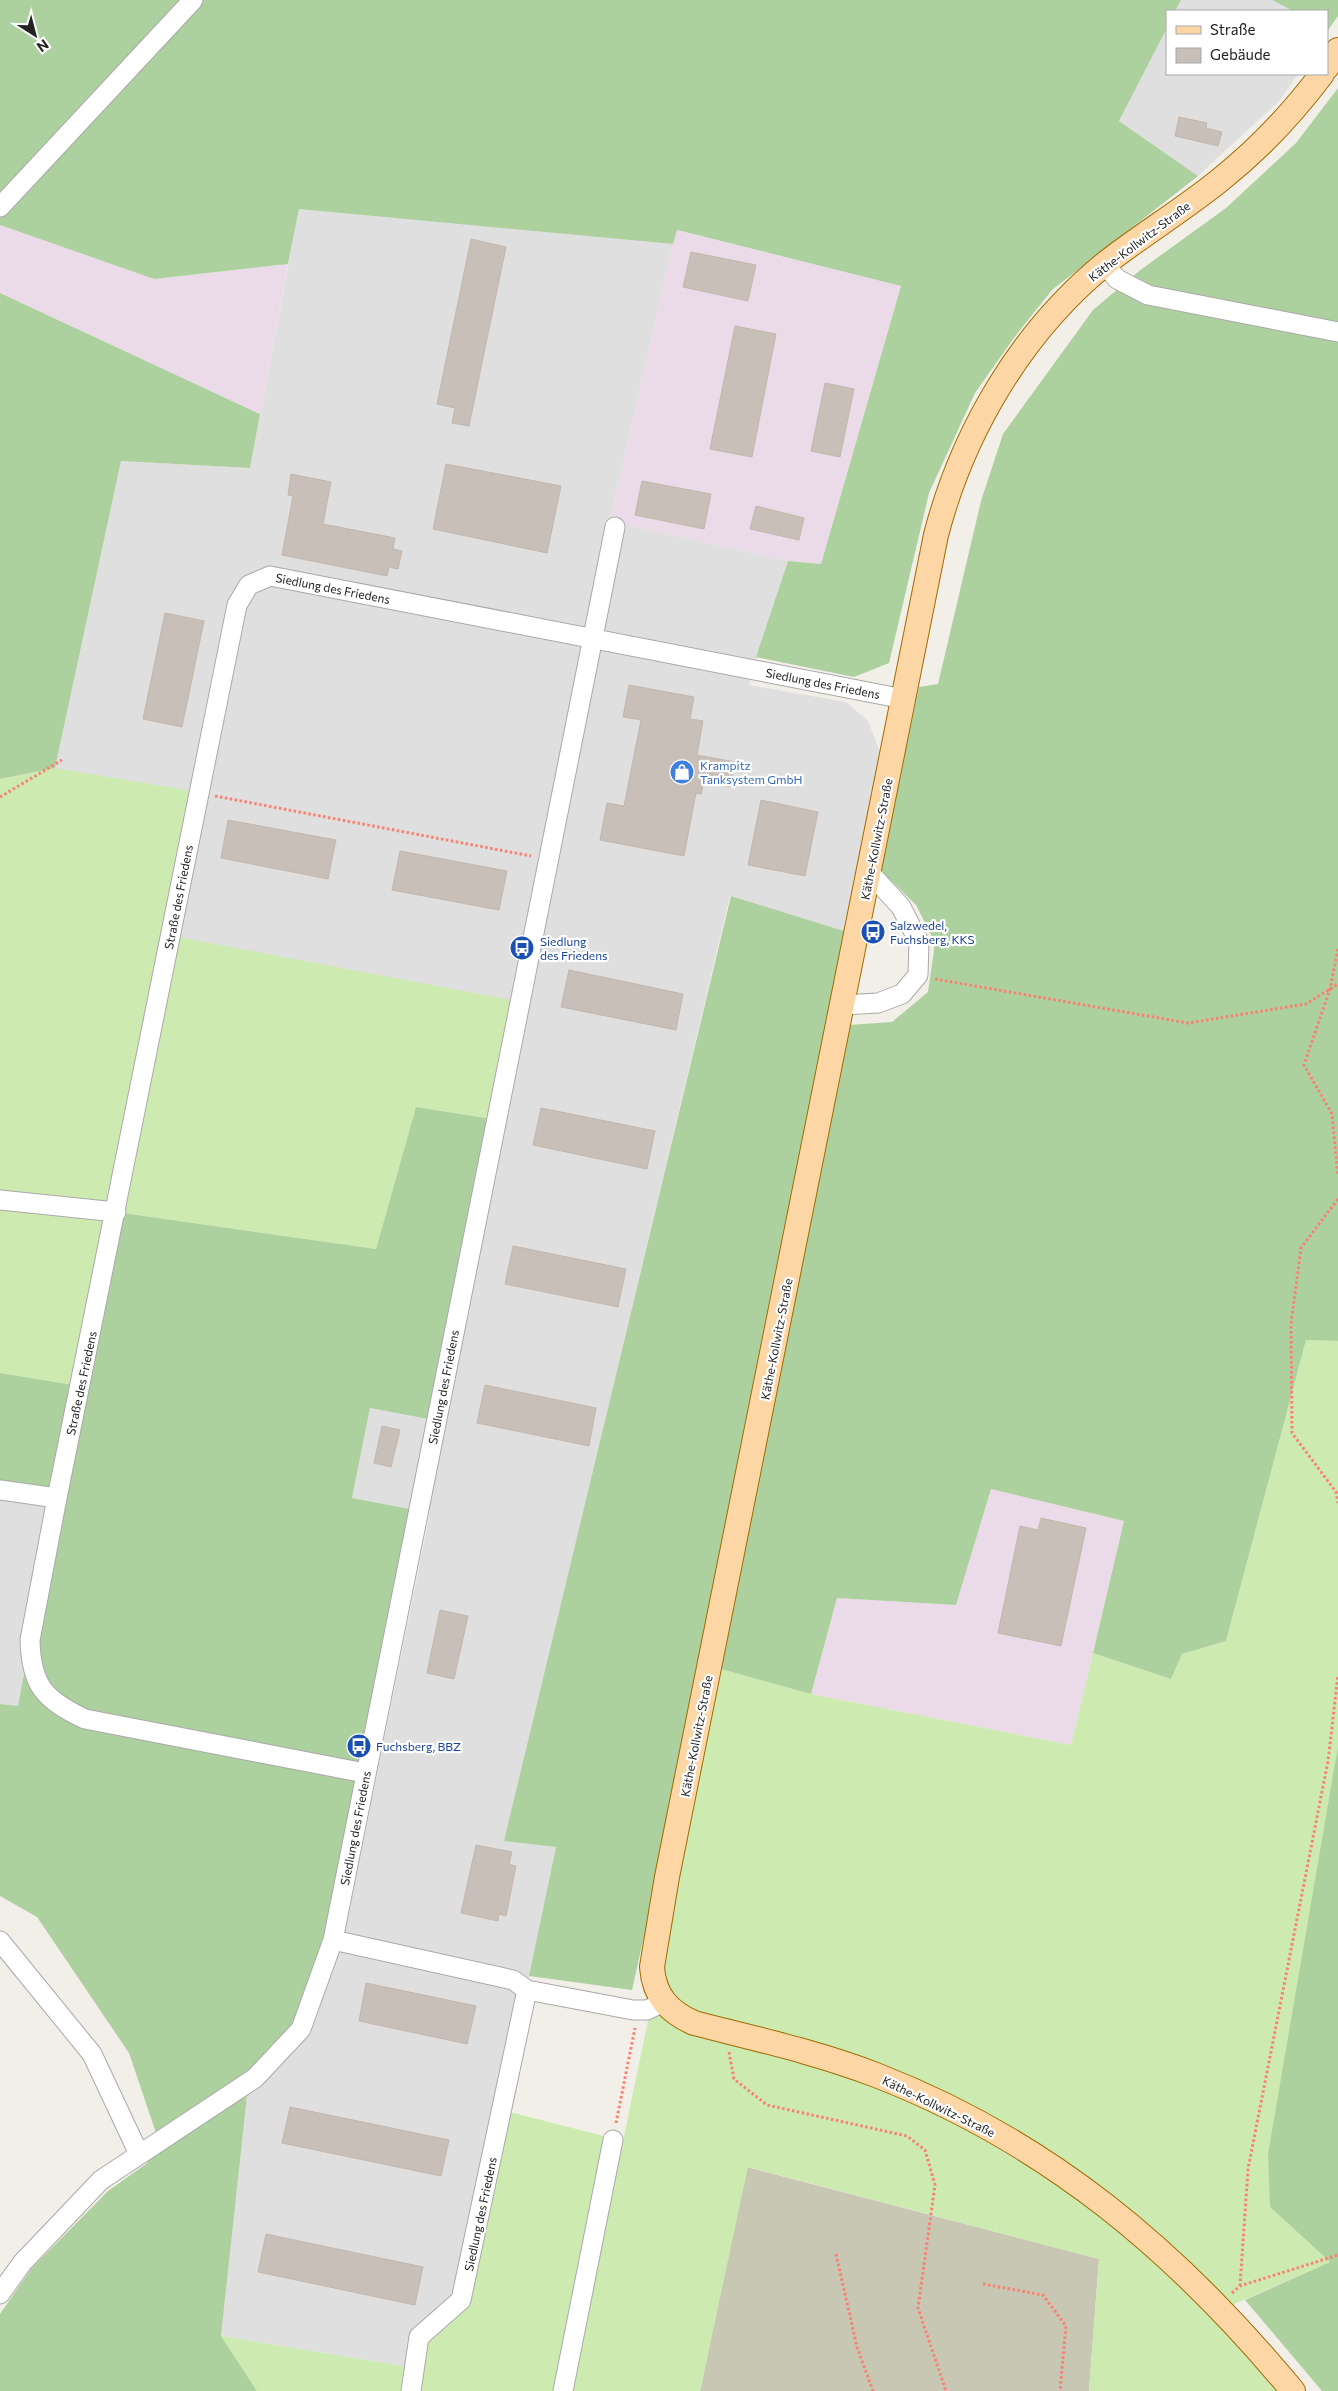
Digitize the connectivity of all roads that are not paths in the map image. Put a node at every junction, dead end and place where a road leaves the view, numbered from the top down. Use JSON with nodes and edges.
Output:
{"nodes":[{"id":1,"x":193,"y":0,"type":"edge"},
{"id":2,"x":1338,"y":50,"type":"edge"},
{"id":3,"x":1328,"y":65,"type":"edge"},
{"id":4,"x":1321,"y":75,"type":"edge"},
{"id":5,"x":0,"y":207,"type":"edge"},
{"id":6,"x":1105,"y":264,"type":"junction"},
{"id":7,"x":1338,"y":332,"type":"edge"},
{"id":8,"x":615,"y":527,"type":"dead end"},
{"id":9,"x":250,"y":585,"type":"joint"},
{"id":10,"x":594,"y":638,"type":"junction"},
{"id":11,"x":904,"y":699,"type":"junction"},
{"id":12,"x":869,"y":872,"type":"junction"},
{"id":13,"x":843,"y":1006,"type":"junction"},
{"id":14,"x":0,"y":1200,"type":"edge"},
{"id":15,"x":116,"y":1212,"type":"junction"},
{"id":16,"x":0,"y":1490,"type":"edge"},
{"id":17,"x":57,"y":1498,"type":"junction"},
{"id":18,"x":365,"y":1774,"type":"junction"},
{"id":19,"x":334,"y":1940,"type":"junction"},
{"id":20,"x":0,"y":1941,"type":"edge"},
{"id":21,"x":527,"y":1990,"type":"junction"},
{"id":22,"x":664,"y":2002,"type":"junction"},
{"id":23,"x":613,"y":2140,"type":"road end"},
{"id":24,"x":139,"y":2154,"type":"junction"},
{"id":25,"x":0,"y":2294,"type":"edge"},
{"id":26,"x":411,"y":2391,"type":"edge"},
{"id":27,"x":563,"y":2391,"type":"edge"},
{"id":28,"x":1293,"y":2391,"type":"edge"}],
"edges":[{"from":1,"to":5,"type":"street"},
{"from":2,"to":3,"type":"main road"},
{"from":4,"to":6,"type":"main road","name":"Käthe-Kollwitz-Straße"},
{"from":6,"to":7,"type":"street"},
{"from":6,"to":11,"type":"main road","name":"Käthe-Kollwitz-Straße"},
{"from":8,"to":10,"type":"street","name":"Siedlung des Friedens"},
{"from":9,"to":10,"type":"street","name":"Siedlung des Friedens"},
{"from":9,"to":15,"type":"street","name":"Straße des Friedens"},
{"from":10,"to":11,"type":"street","name":"Siedlung des Friedens"},
{"from":10,"to":18,"type":"street","name":"Siedlung des Friedens"},
{"from":11,"to":12,"type":"main road","name":"Käthe-Kollwitz-Straße"},
{"from":12,"to":13,"type":"main road","name":"Käthe-Kollwitz-Straße"},
{"from":12,"to":13,"type":"street"},
{"from":13,"to":22,"type":"main road","name":"Käthe-Kollwitz-Straße"},
{"from":14,"to":15,"type":"street"},
{"from":15,"to":17,"type":"street","name":"Straße des Friedens"},
{"from":16,"to":17,"type":"street"},
{"from":17,"to":18,"type":"street","name":"Straße des Friedens"},
{"from":18,"to":19,"type":"street","name":"Siedlung des Friedens"},
{"from":19,"to":21,"type":"street"},
{"from":19,"to":24,"type":"street","name":"Siedlung des Friedens"},
{"from":20,"to":24,"type":"street"},
{"from":21,"to":22,"type":"street"},
{"from":21,"to":26,"type":"street","name":"Siedlung des Friedens"},
{"from":22,"to":28,"type":"main road","name":"Käthe-Kollwitz-Straße"},
{"from":23,"to":27,"type":"street"},
{"from":24,"to":25,"type":"street","name":"Siedlung des Friedens"}]}
